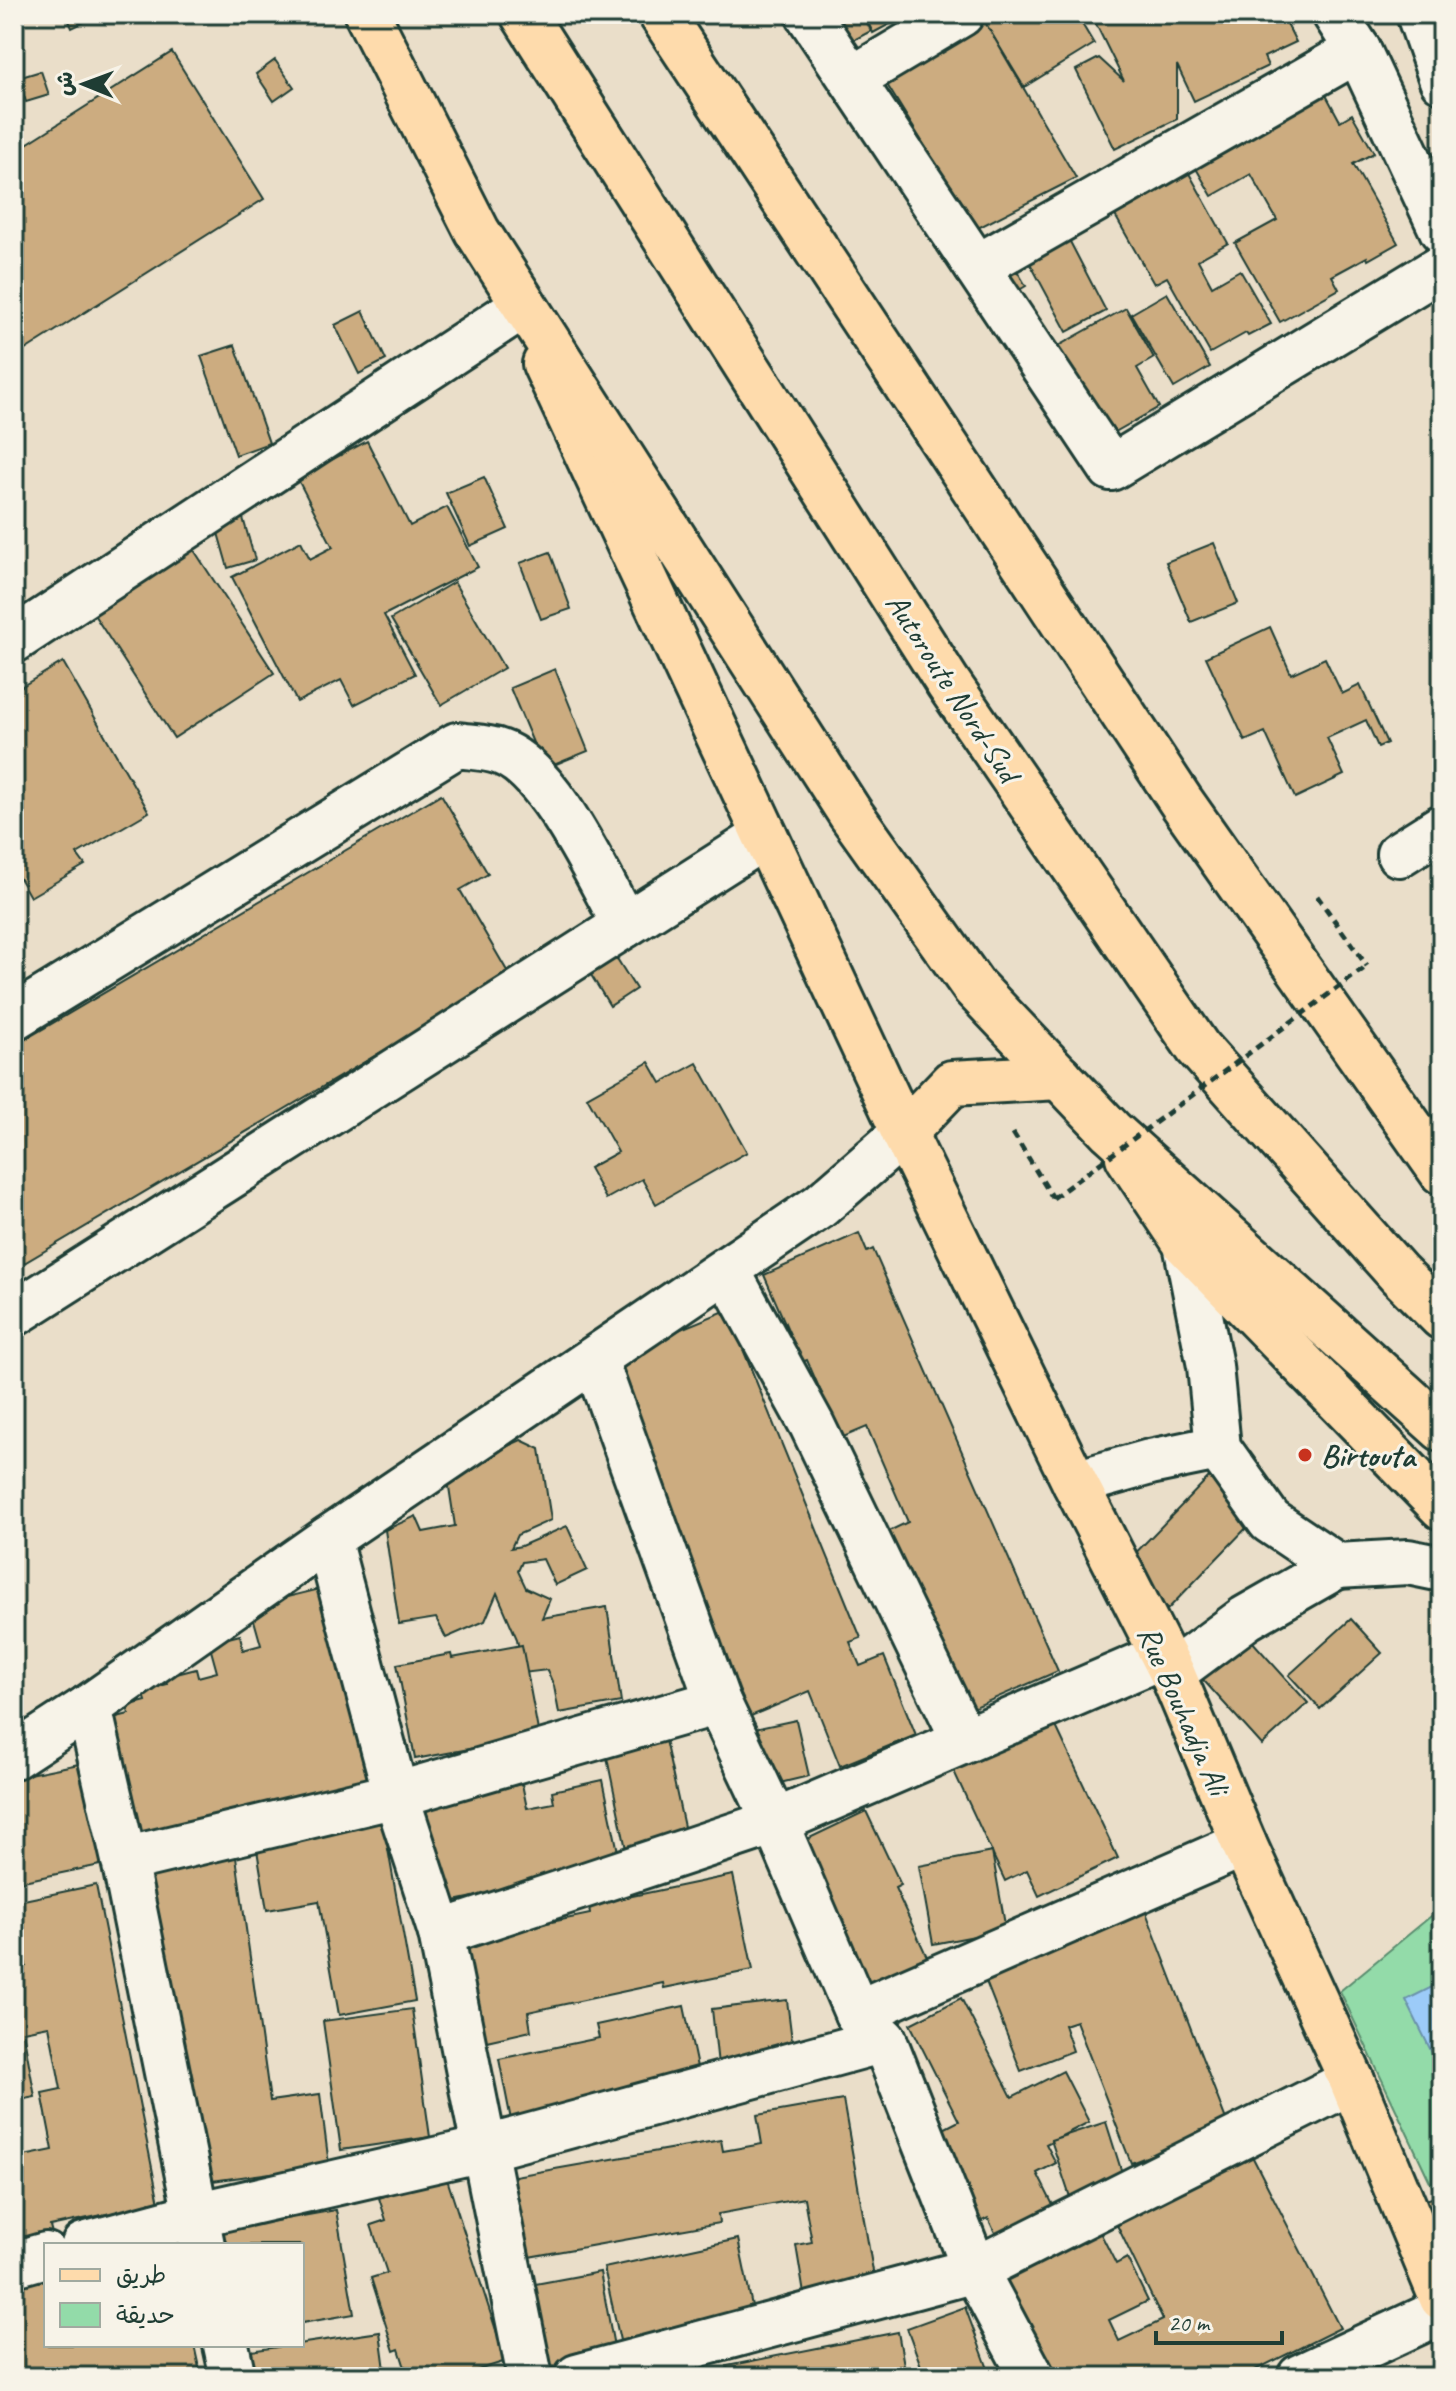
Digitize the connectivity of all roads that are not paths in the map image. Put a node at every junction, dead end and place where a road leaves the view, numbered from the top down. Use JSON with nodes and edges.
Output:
{"nodes":[{"id":1,"x":367,"y":14,"type":"edge"},
{"id":2,"x":523,"y":14,"type":"edge"},
{"id":3,"x":661,"y":14,"type":"edge"},
{"id":4,"x":808,"y":14,"type":"edge"},
{"id":5,"x":961,"y":14,"type":"edge"},
{"id":6,"x":1335,"y":14,"type":"edge"},
{"id":7,"x":1419,"y":14,"type":"edge"},
{"id":8,"x":1358,"y":50,"type":"junction"},
{"id":9,"x":852,"y":79,"type":"junction"},
{"id":10,"x":1442,"y":80,"type":"edge"},
{"id":11,"x":1442,"y":230,"type":"edge"},
{"id":12,"x":477,"y":231,"type":"junction"},
{"id":13,"x":977,"y":267,"type":"junction"},
{"id":14,"x":1442,"y":267,"type":"edge"},
{"id":15,"x":518,"y":309,"type":"junction"},
{"id":16,"x":14,"y":640,"type":"edge"},
{"id":17,"x":1442,"y":827,"type":"edge"},
{"id":18,"x":765,"y":836,"type":"junction"},
{"id":19,"x":1399,"y":854,"type":"dead end"},
{"id":20,"x":625,"y":925,"type":"junction"},
{"id":21,"x":14,"y":1017,"type":"edge"},
{"id":22,"x":1060,"y":1077,"type":"junction"},
{"id":23,"x":1111,"y":1131,"type":"junction"},
{"id":24,"x":904,"y":1133,"type":"junction"},
{"id":25,"x":1442,"y":1172,"type":"edge"},
{"id":26,"x":1186,"y":1244,"type":"junction"},
{"id":27,"x":727,"y":1270,"type":"junction"},
{"id":28,"x":14,"y":1314,"type":"edge"},
{"id":29,"x":1442,"y":1317,"type":"edge"},
{"id":30,"x":595,"y":1360,"type":"junction"},
{"id":31,"x":1442,"y":1429,"type":"edge"},
{"id":32,"x":1218,"y":1448,"type":"junction"},
{"id":33,"x":1075,"y":1483,"type":"junction"},
{"id":34,"x":1442,"y":1507,"type":"edge"},
{"id":35,"x":328,"y":1539,"type":"junction"},
{"id":36,"x":1337,"y":1566,"type":"junction"},
{"id":37,"x":1442,"y":1569,"type":"edge"},
{"id":38,"x":1167,"y":1664,"type":"junction"},
{"id":39,"x":718,"y":1702,"type":"junction"},
{"id":40,"x":89,"y":1707,"type":"junction"},
{"id":41,"x":964,"y":1740,"type":"junction"},
{"id":42,"x":14,"y":1756,"type":"edge"},
{"id":43,"x":396,"y":1795,"type":"junction"},
{"id":44,"x":775,"y":1822,"type":"junction"},
{"id":45,"x":1244,"y":1844,"type":"junction"},
{"id":46,"x":124,"y":1860,"type":"junction"},
{"id":47,"x":441,"y":1933,"type":"junction"},
{"id":48,"x":871,"y":2026,"type":"junction"},
{"id":49,"x":1352,"y":2081,"type":"junction"},
{"id":50,"x":483,"y":2149,"type":"junction"},
{"id":51,"x":199,"y":2230,"type":"edge"},
{"id":52,"x":99,"y":2243,"type":"edge"},
{"id":53,"x":44,"y":2256,"type":"edge"},
{"id":54,"x":14,"y":2264,"type":"edge"},
{"id":55,"x":975,"y":2270,"type":"junction"},
{"id":56,"x":1442,"y":2298,"type":"edge"},
{"id":57,"x":1442,"y":2311,"type":"edge"},
{"id":58,"x":226,"y":2347,"type":"edge"},
{"id":59,"x":233,"y":2377,"type":"edge"},
{"id":60,"x":530,"y":2377,"type":"edge"},
{"id":61,"x":577,"y":2377,"type":"edge"},
{"id":62,"x":1032,"y":2377,"type":"edge"},
{"id":63,"x":1300,"y":2377,"type":"edge"}],
"edges":[{"from":1,"to":12,"type":"main road"},
{"from":2,"to":29,"type":"main road","name":"Autoroute Nord-Sud"},
{"from":3,"to":25,"type":"main road"},
{"from":4,"to":9,"type":"street"},
{"from":5,"to":9,"type":"street"},
{"from":6,"to":8,"type":"street"},
{"from":7,"to":10,"type":"street"},
{"from":8,"to":11,"type":"street"},
{"from":8,"to":13,"type":"street"},
{"from":9,"to":13,"type":"street"},
{"from":12,"to":15,"type":"main road","name":"Rue Bouhadja Ali"},
{"from":12,"to":22,"type":"main road"},
{"from":13,"to":14,"type":"street"},
{"from":15,"to":16,"type":"street"},
{"from":15,"to":18,"type":"main road","name":"Rue Bouhadja Ali"},
{"from":17,"to":19,"type":"street"},
{"from":18,"to":20,"type":"street"},
{"from":18,"to":24,"type":"main road","name":"Rue Bouhadja Ali"},
{"from":20,"to":21,"type":"street"},
{"from":20,"to":28,"type":"street"},
{"from":22,"to":23,"type":"main road"},
{"from":22,"to":24,"type":"main road"},
{"from":23,"to":26,"type":"main road"},
{"from":23,"to":31,"type":"main road"},
{"from":24,"to":27,"type":"street"},
{"from":24,"to":33,"type":"main road","name":"Rue Bouhadja Ali"},
{"from":26,"to":32,"type":"street"},
{"from":26,"to":34,"type":"main road"},
{"from":27,"to":30,"type":"street"},
{"from":27,"to":41,"type":"street"},
{"from":30,"to":35,"type":"street"},
{"from":30,"to":39,"type":"street"},
{"from":32,"to":33,"type":"street"},
{"from":32,"to":36,"type":"street"},
{"from":33,"to":38,"type":"main road","name":"Rue Bouhadja Ali"},
{"from":35,"to":40,"type":"street"},
{"from":35,"to":43,"type":"street"},
{"from":36,"to":37,"type":"street"},
{"from":36,"to":38,"type":"street"},
{"from":38,"to":41,"type":"street"},
{"from":38,"to":45,"type":"main road","name":"Rue Bouhadja Ali"},
{"from":39,"to":43,"type":"street"},
{"from":39,"to":44,"type":"street"},
{"from":40,"to":42,"type":"street"},
{"from":40,"to":46,"type":"street"},
{"from":41,"to":44,"type":"street"},
{"from":43,"to":46,"type":"street"},
{"from":43,"to":47,"type":"street"},
{"from":44,"to":47,"type":"street"},
{"from":44,"to":48,"type":"street"},
{"from":45,"to":48,"type":"street"},
{"from":45,"to":49,"type":"main road","name":"Rue Bouhadja Ali"},
{"from":46,"to":51,"type":"street"},
{"from":47,"to":50,"type":"street"},
{"from":48,"to":50,"type":"street"},
{"from":48,"to":55,"type":"street"},
{"from":49,"to":55,"type":"street"},
{"from":49,"to":56,"type":"main road","name":"Rue Bouhadja Ali"},
{"from":50,"to":51,"type":"street"},
{"from":50,"to":60,"type":"street"},
{"from":51,"to":52,"type":"street"},
{"from":53,"to":54,"type":"street"},
{"from":55,"to":61,"type":"street"},
{"from":55,"to":62,"type":"street"},
{"from":57,"to":63,"type":"street"},
{"from":58,"to":59,"type":"street"}]}
